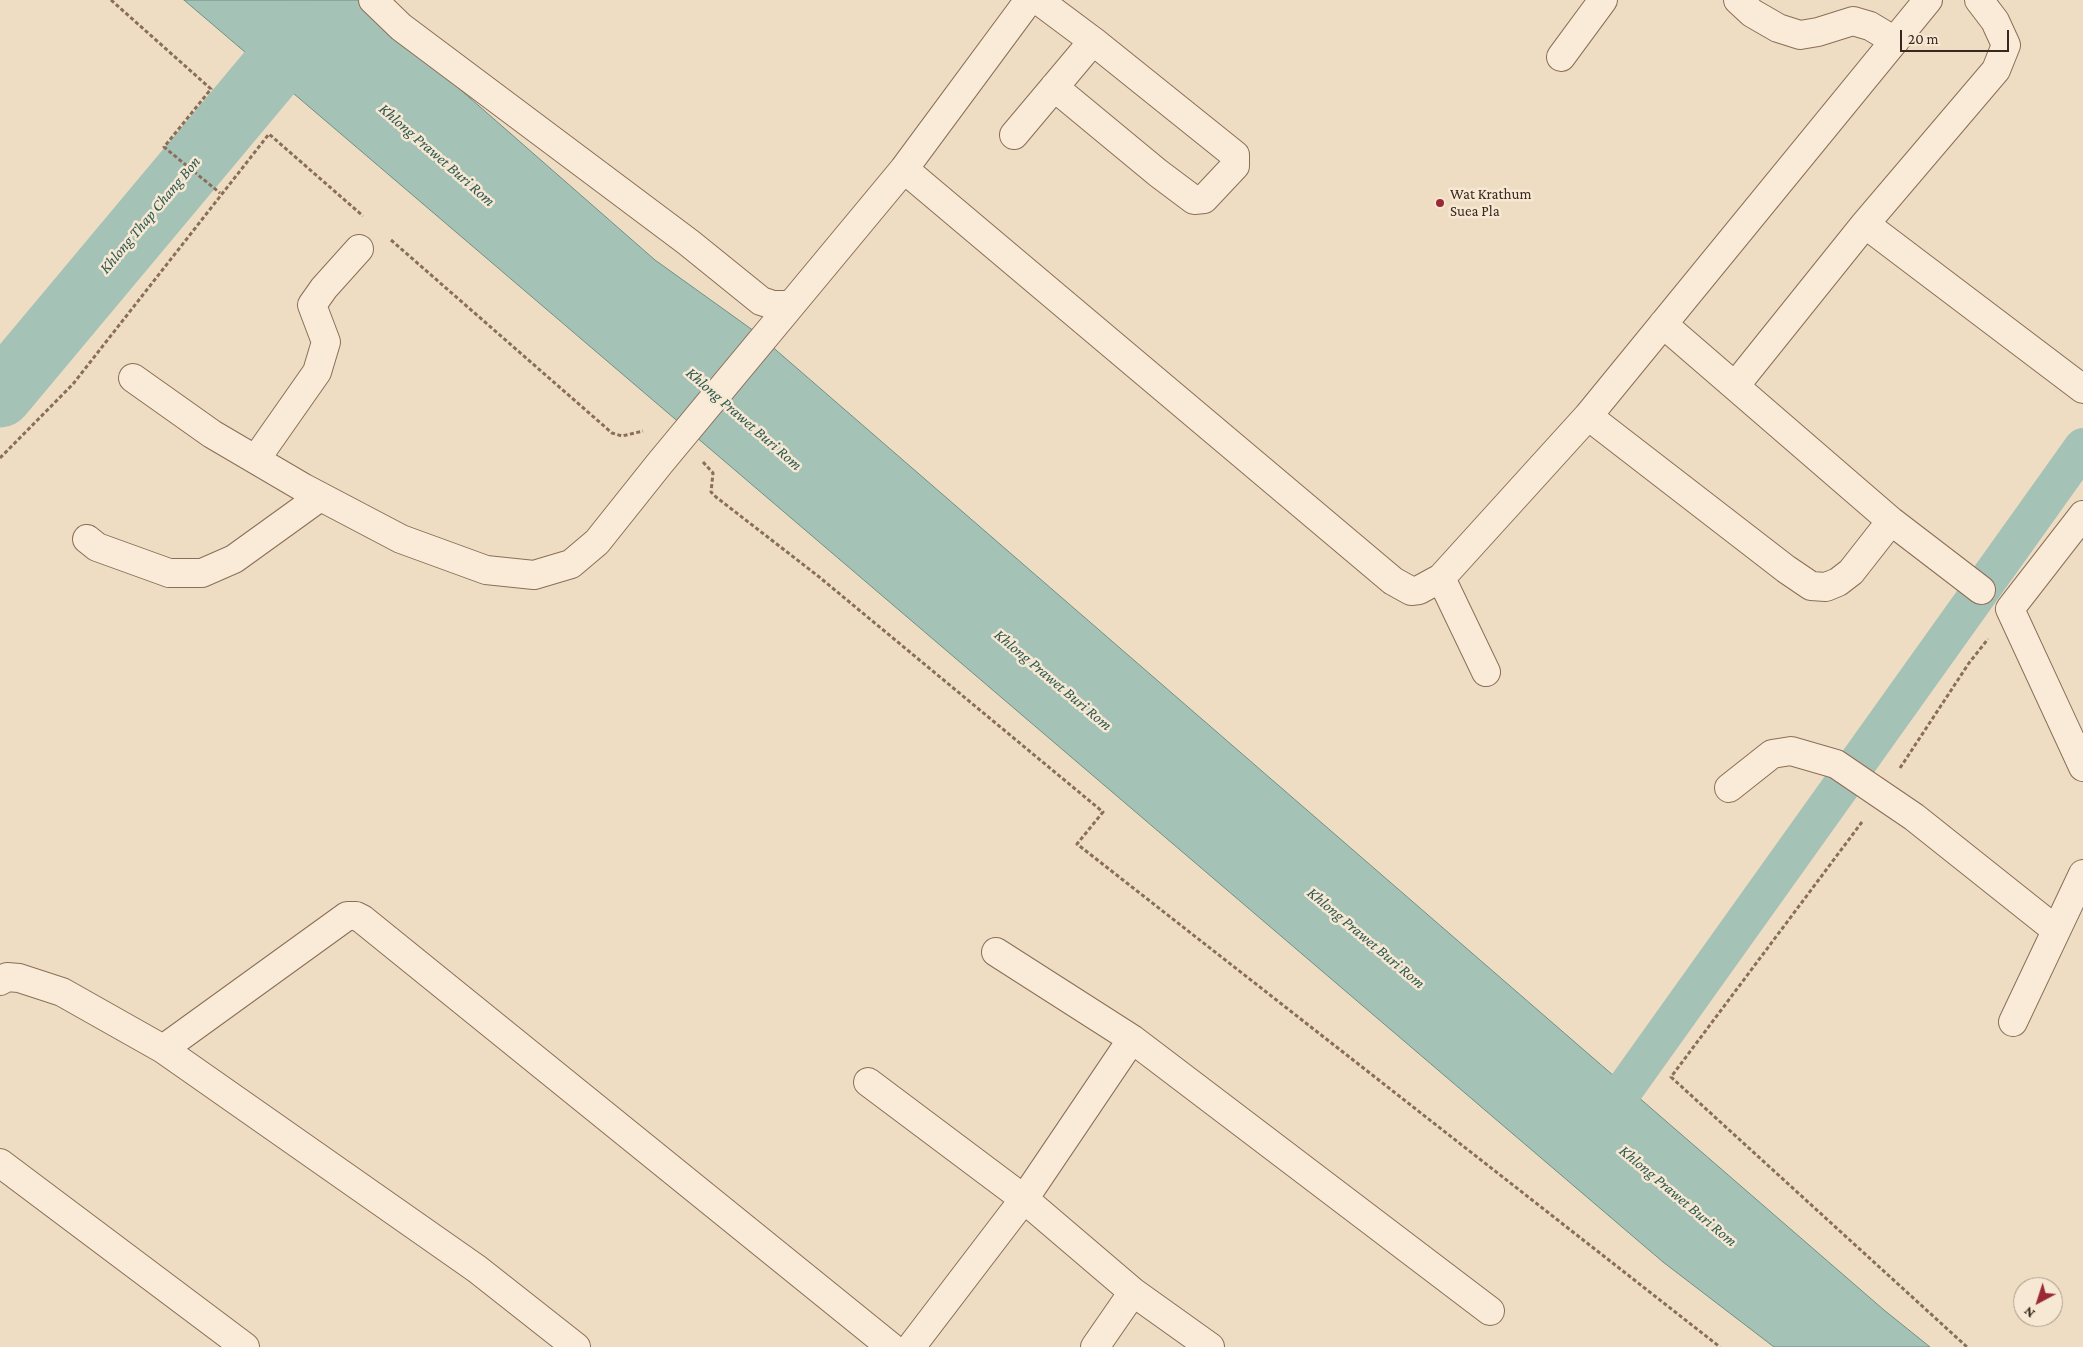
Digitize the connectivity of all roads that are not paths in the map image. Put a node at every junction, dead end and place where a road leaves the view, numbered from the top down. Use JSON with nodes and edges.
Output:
{"nodes":[{"id":1,"x":372,"y":0,"type":"edge"},
{"id":2,"x":1029,"y":0,"type":"edge"},
{"id":3,"x":1038,"y":0,"type":"edge"},
{"id":4,"x":1603,"y":0,"type":"edge"},
{"id":5,"x":1738,"y":0,"type":"edge"},
{"id":6,"x":1928,"y":0,"type":"edge"},
{"id":7,"x":1979,"y":0,"type":"edge"},
{"id":8,"x":1093,"y":41,"type":"junction"},
{"id":9,"x":1895,"y":41,"type":"junction"},
{"id":10,"x":1562,"y":57,"type":"dead end"},
{"id":11,"x":1054,"y":87,"type":"junction"},
{"id":12,"x":1014,"y":135,"type":"dead end"},
{"id":13,"x":904,"y":169,"type":"junction"},
{"id":14,"x":1866,"y":224,"type":"junction"},
{"id":15,"x":359,"y":249,"type":"dead end"},
{"id":16,"x":785,"y":312,"type":"junction"},
{"id":17,"x":1663,"y":324,"type":"junction"},
{"id":18,"x":133,"y":378,"type":"dead end"},
{"id":19,"x":1735,"y":386,"type":"junction"},
{"id":20,"x":2083,"y":388,"type":"edge"},
{"id":21,"x":1588,"y":416,"type":"junction"},
{"id":22,"x":256,"y":460,"type":"junction"},
{"id":23,"x":320,"y":497,"type":"junction"},
{"id":24,"x":2083,"y":515,"type":"edge"},
{"id":25,"x":1891,"y":521,"type":"junction"},
{"id":26,"x":87,"y":539,"type":"dead end"},
{"id":27,"x":1441,"y":578,"type":"junction"},
{"id":28,"x":1981,"y":590,"type":"dead end"},
{"id":29,"x":1486,"y":672,"type":"dead end"},
{"id":30,"x":2083,"y":767,"type":"edge"},
{"id":31,"x":1729,"y":788,"type":"dead end"},
{"id":32,"x":2083,"y":874,"type":"edge"},
{"id":33,"x":2056,"y":930,"type":"junction"},
{"id":34,"x":996,"y":952,"type":"dead end"},
{"id":35,"x":0,"y":981,"type":"edge"},
{"id":36,"x":2013,"y":1022,"type":"dead end"},
{"id":37,"x":1132,"y":1039,"type":"junction"},
{"id":38,"x":163,"y":1049,"type":"junction"},
{"id":39,"x":868,"y":1082,"type":"dead end"},
{"id":40,"x":0,"y":1163,"type":"edge"},
{"id":41,"x":1024,"y":1199,"type":"junction"},
{"id":42,"x":1133,"y":1292,"type":"junction"},
{"id":43,"x":1490,"y":1311,"type":"dead end"},
{"id":44,"x":245,"y":1347,"type":"edge"},
{"id":45,"x":576,"y":1347,"type":"edge"},
{"id":46,"x":891,"y":1347,"type":"edge"},
{"id":47,"x":911,"y":1347,"type":"edge"},
{"id":48,"x":1096,"y":1347,"type":"edge"},
{"id":49,"x":1210,"y":1347,"type":"edge"}],
"edges":[{"from":1,"to":16,"type":"street"},
{"from":2,"to":13,"type":"street"},
{"from":3,"to":8,"type":"street"},
{"from":4,"to":10,"type":"street"},
{"from":5,"to":9,"type":"street"},
{"from":6,"to":9,"type":"street"},
{"from":7,"to":14,"type":"street"},
{"from":8,"to":11,"type":"street"},
{"from":8,"to":11,"type":"street"},
{"from":9,"to":17,"type":"street"},
{"from":11,"to":12,"type":"street"},
{"from":13,"to":16,"type":"street"},
{"from":13,"to":27,"type":"street"},
{"from":14,"to":19,"type":"street"},
{"from":14,"to":20,"type":"street"},
{"from":15,"to":22,"type":"street"},
{"from":16,"to":23,"type":"street"},
{"from":17,"to":19,"type":"street"},
{"from":17,"to":21,"type":"street"},
{"from":18,"to":22,"type":"street"},
{"from":19,"to":25,"type":"street"},
{"from":21,"to":25,"type":"street"},
{"from":21,"to":27,"type":"street"},
{"from":22,"to":23,"type":"street"},
{"from":23,"to":26,"type":"street"},
{"from":24,"to":30,"type":"street"},
{"from":25,"to":28,"type":"street"},
{"from":27,"to":29,"type":"street"},
{"from":31,"to":33,"type":"street"},
{"from":32,"to":33,"type":"street"},
{"from":33,"to":36,"type":"street"},
{"from":34,"to":37,"type":"street"},
{"from":35,"to":38,"type":"street"},
{"from":37,"to":41,"type":"street"},
{"from":37,"to":43,"type":"street"},
{"from":38,"to":45,"type":"street"},
{"from":38,"to":46,"type":"street"},
{"from":39,"to":41,"type":"street"},
{"from":40,"to":44,"type":"street"},
{"from":41,"to":42,"type":"street"},
{"from":41,"to":47,"type":"street"},
{"from":42,"to":48,"type":"street"},
{"from":42,"to":49,"type":"street"}]}
